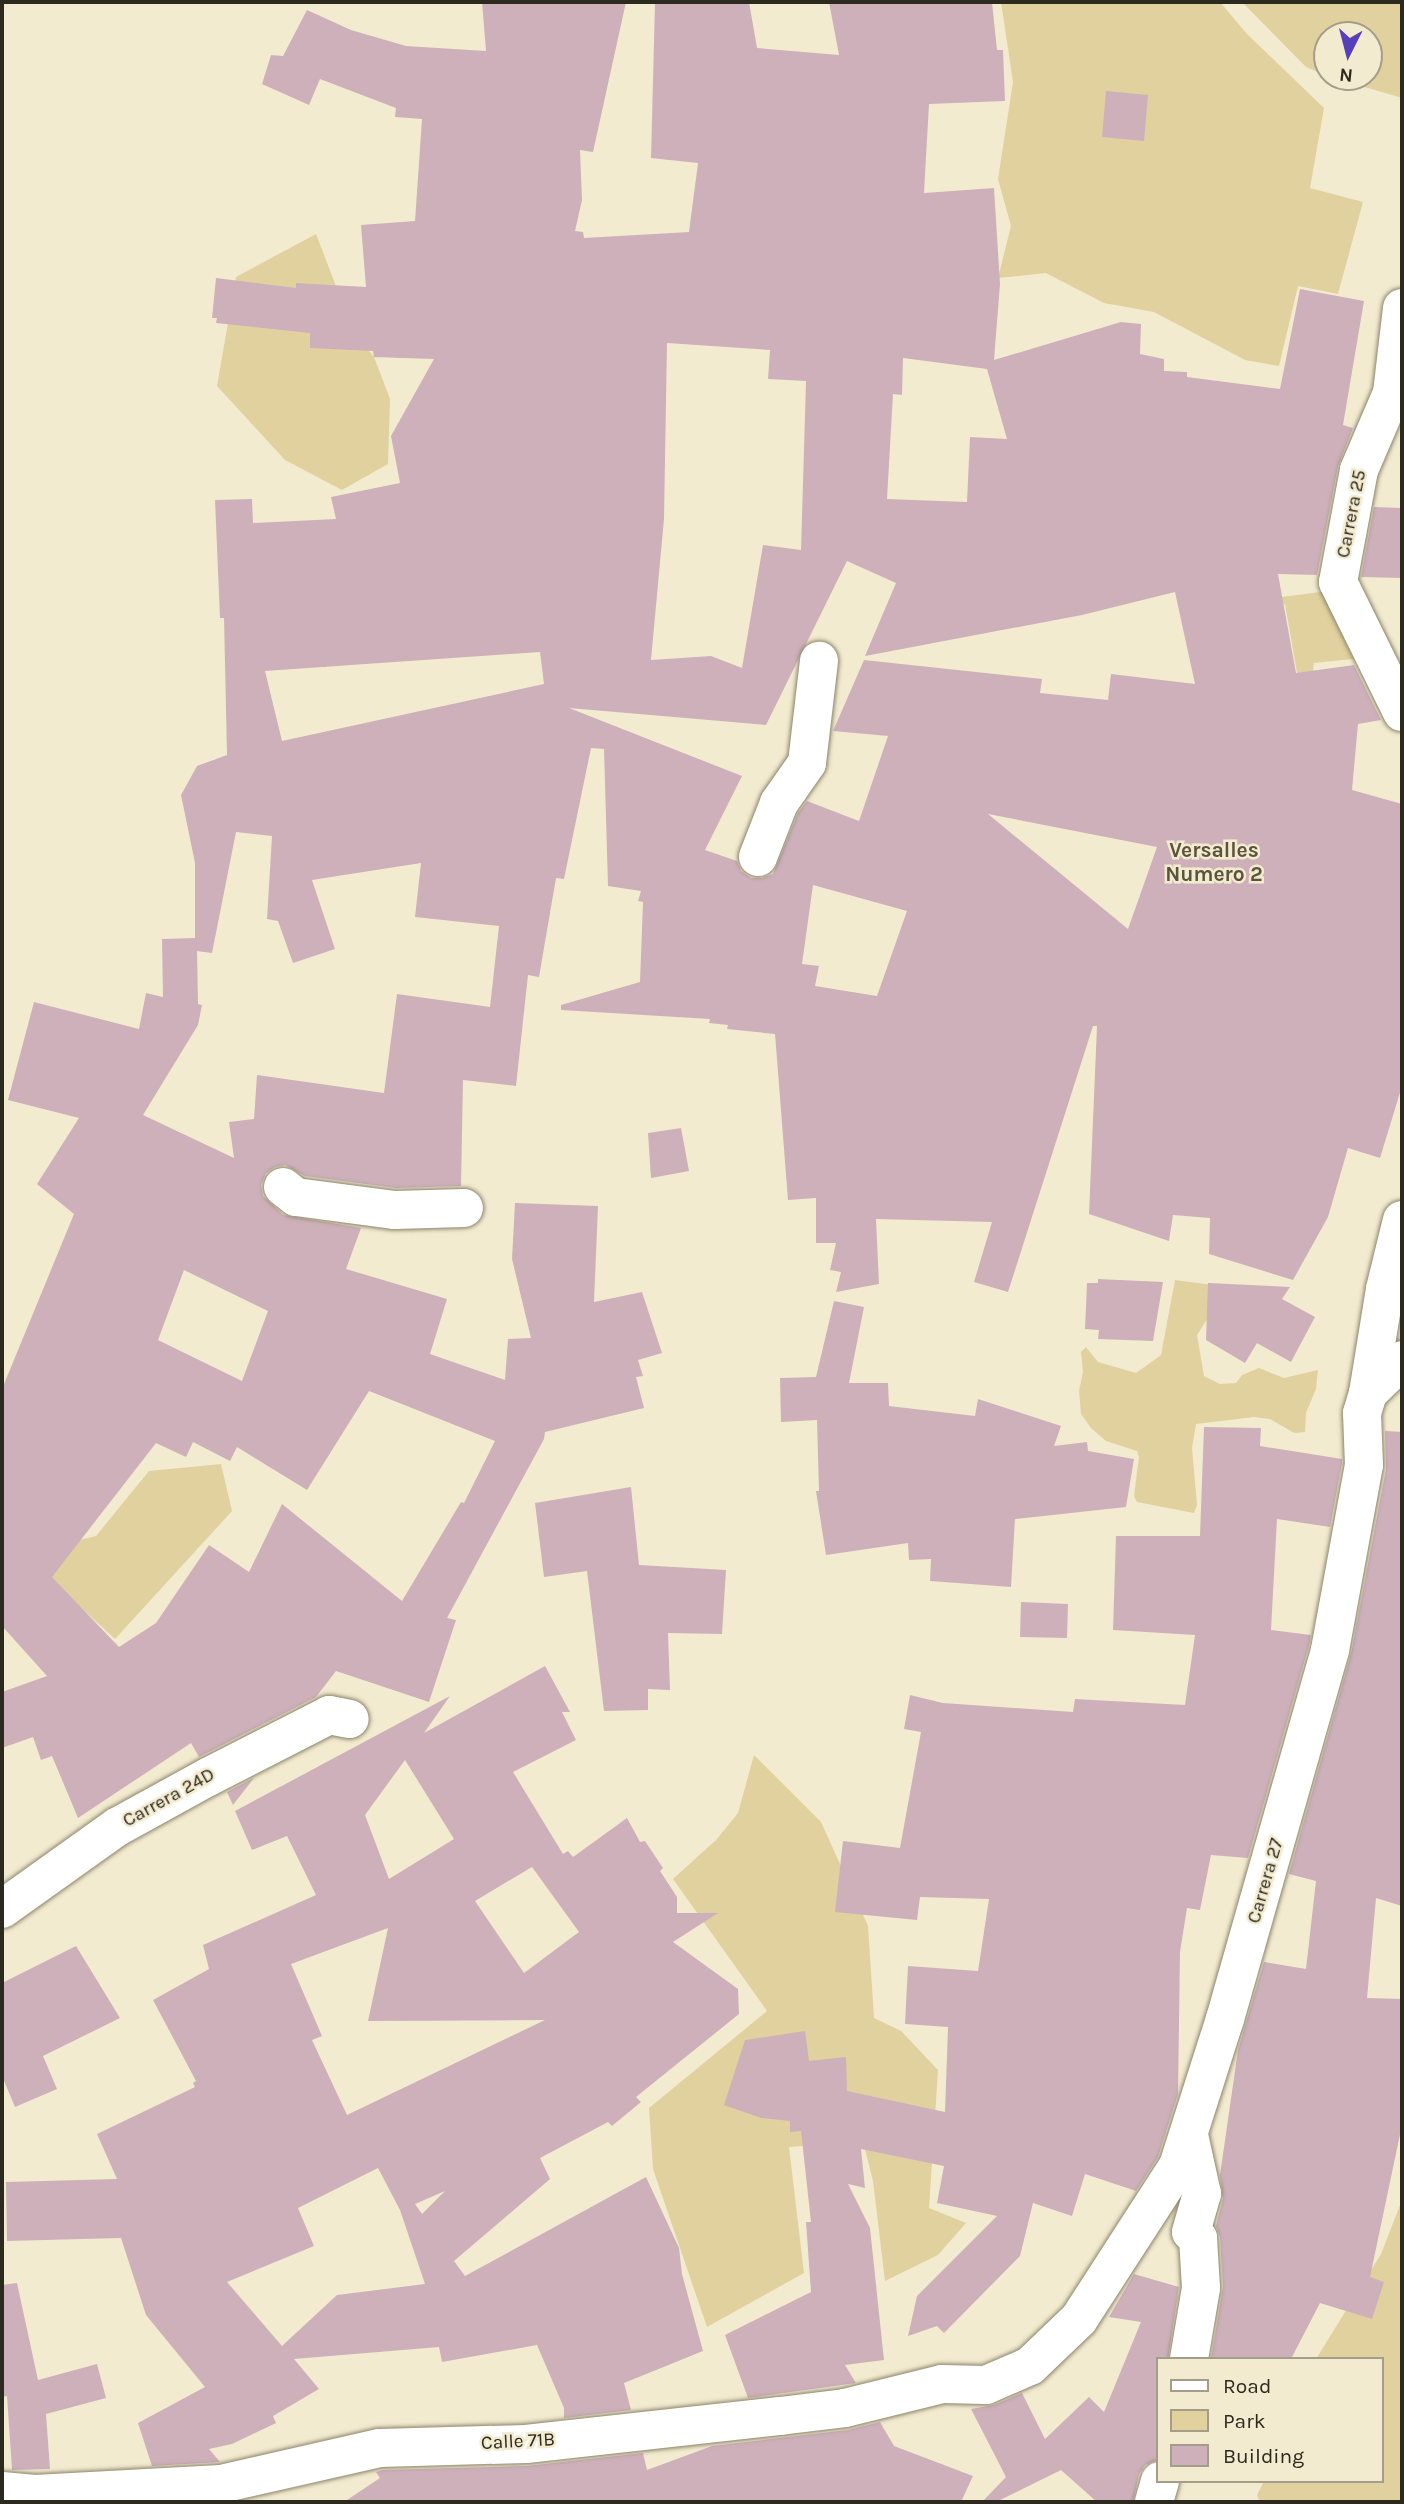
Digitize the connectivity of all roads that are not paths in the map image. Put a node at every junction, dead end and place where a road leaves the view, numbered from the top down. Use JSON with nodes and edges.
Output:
{"nodes":[{"id":1,"x":1402,"y":308,"type":"edge"},
{"id":2,"x":1402,"y":315,"type":"edge"},
{"id":3,"x":819,"y":661,"type":"dead end"},
{"id":4,"x":1402,"y":712,"type":"edge"},
{"id":5,"x":758,"y":857,"type":"dead end"},
{"id":6,"x":283,"y":1187,"type":"dead end"},
{"id":7,"x":464,"y":1208,"type":"dead end"},
{"id":8,"x":1402,"y":1220,"type":"edge"},
{"id":9,"x":1402,"y":1360,"type":"edge"},
{"id":10,"x":1368,"y":1393,"type":"junction"},
{"id":11,"x":350,"y":1719,"type":"dead end"},
{"id":12,"x":2,"y":1909,"type":"edge"},
{"id":13,"x":1189,"y":2135,"type":"junction"},
{"id":14,"x":1189,"y":2357,"type":"edge"},
{"id":15,"x":1030,"y":2366,"type":"joint"},
{"id":16,"x":1159,"y":2483,"type":"edge"},
{"id":17,"x":2,"y":2491,"type":"edge"},
{"id":18,"x":1154,"y":2502,"type":"edge"}],
"edges":[{"from":1,"to":2,"type":"street","name":"Carrera 25"},
{"from":2,"to":4,"type":"street","name":"Carrera 25"},
{"from":3,"to":5,"type":"street"},
{"from":6,"to":7,"type":"street"},
{"from":8,"to":10,"type":"street"},
{"from":9,"to":10,"type":"street"},
{"from":10,"to":13,"type":"street","name":"Carrera 27"},
{"from":11,"to":12,"type":"street","name":"Carrera 24D"},
{"from":13,"to":14,"type":"street"},
{"from":13,"to":15,"type":"street","name":"Carrera 27"},
{"from":15,"to":17,"type":"street","name":"Calle 71B"},
{"from":16,"to":18,"type":"street"}]}
